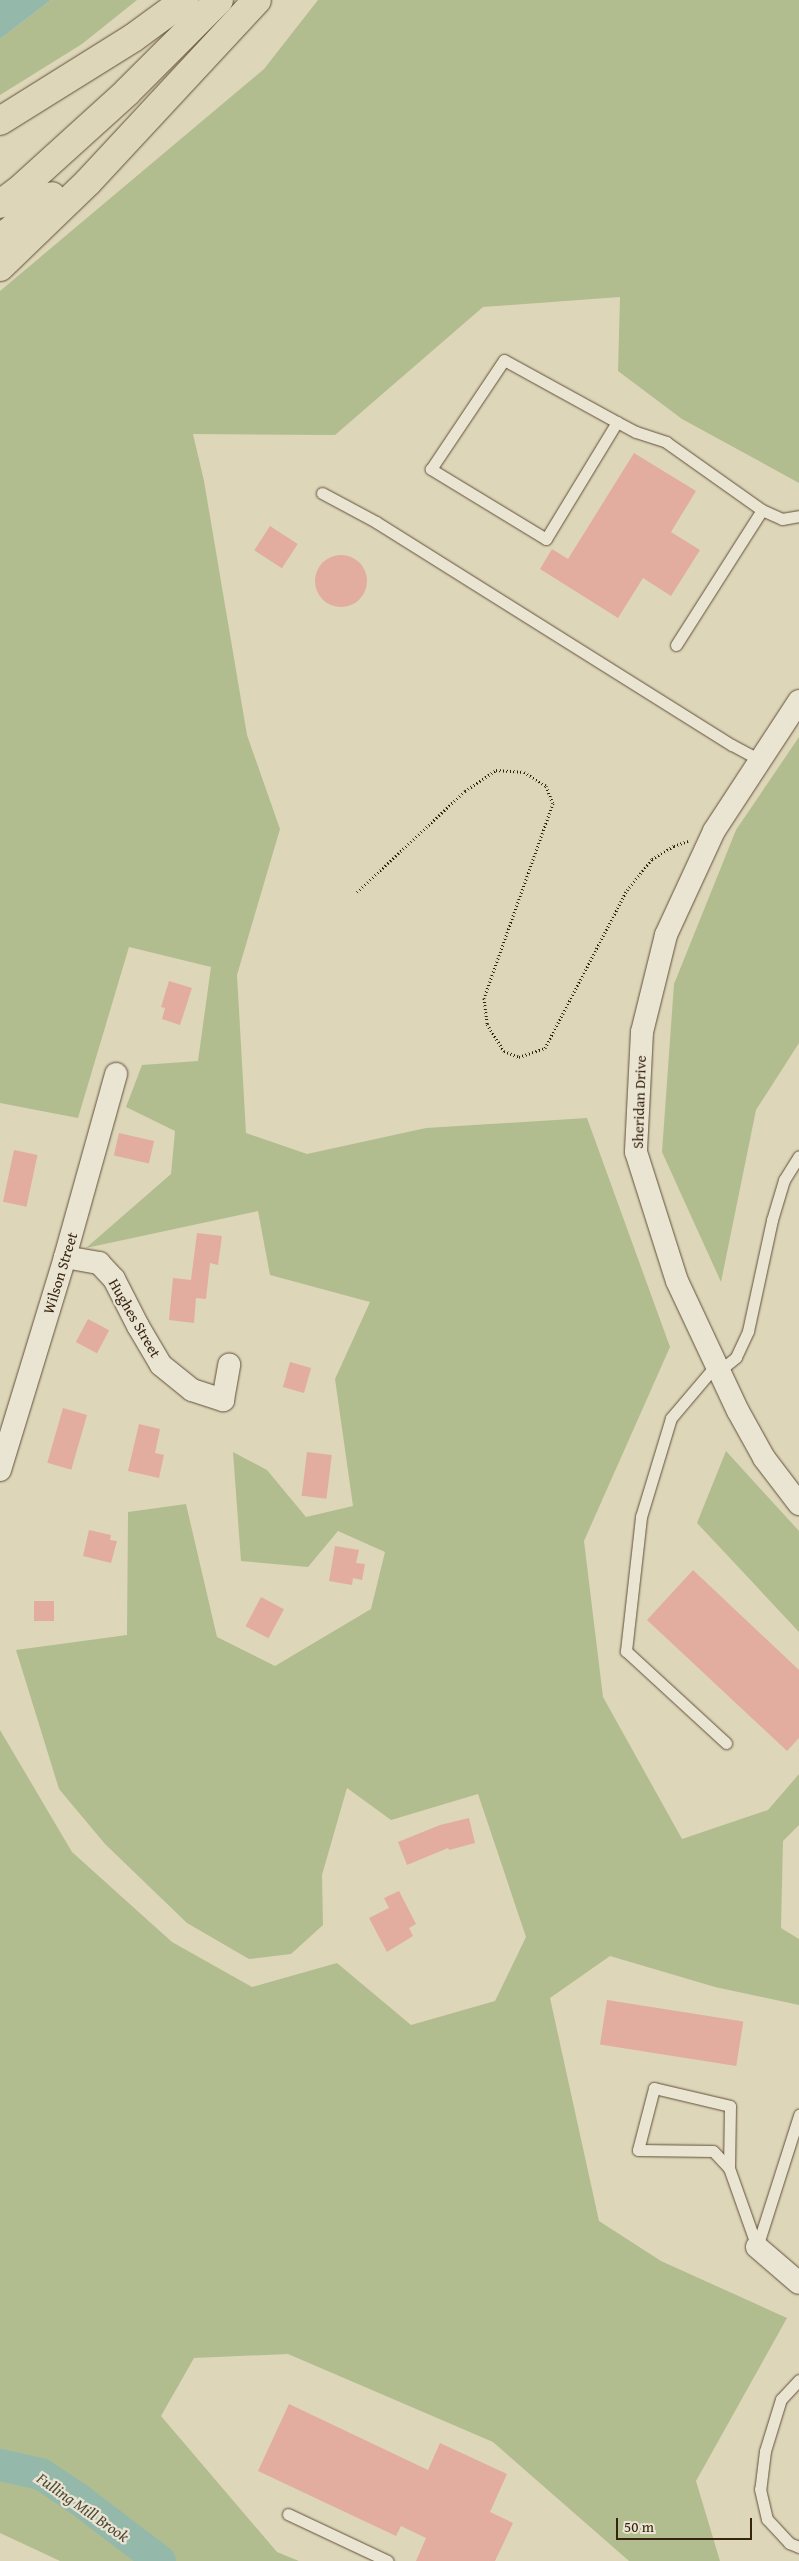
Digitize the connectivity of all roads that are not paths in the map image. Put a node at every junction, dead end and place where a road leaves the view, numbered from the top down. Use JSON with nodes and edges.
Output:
{"nodes":[{"id":1,"x":186,"y":0,"type":"edge"},
{"id":2,"x":219,"y":0,"type":"edge"},
{"id":3,"x":257,"y":0,"type":"edge"},
{"id":4,"x":198,"y":64,"type":"junction"},
{"id":5,"x":0,"y":121,"type":"edge"},
{"id":6,"x":0,"y":204,"type":"edge"},
{"id":7,"x":0,"y":239,"type":"edge"},
{"id":8,"x":0,"y":267,"type":"edge"},
{"id":9,"x":617,"y":422,"type":"junction"},
{"id":10,"x":322,"y":493,"type":"dead end"},
{"id":11,"x":762,"y":510,"type":"junction"},
{"id":12,"x":799,"y":516,"type":"edge"},
{"id":13,"x":676,"y":644,"type":"dead end"},
{"id":14,"x":799,"y":701,"type":"edge"},
{"id":15,"x":760,"y":760,"type":"junction"},
{"id":16,"x":116,"y":1074,"type":"dead end"},
{"id":17,"x":799,"y":1156,"type":"edge"},
{"id":18,"x":65,"y":1257,"type":"junction"},
{"id":19,"x":229,"y":1365,"type":"dead end"},
{"id":20,"x":718,"y":1368,"type":"junction"},
{"id":21,"x":0,"y":1470,"type":"edge"},
{"id":22,"x":799,"y":1504,"type":"edge"},
{"id":23,"x":726,"y":1743,"type":"dead end"},
{"id":24,"x":799,"y":2115,"type":"edge"},
{"id":25,"x":729,"y":2168,"type":"junction"},
{"id":26,"x":757,"y":2247,"type":"junction"},
{"id":27,"x":799,"y":2283,"type":"edge"},
{"id":28,"x":799,"y":2380,"type":"edge"},
{"id":29,"x":288,"y":2514,"type":"dead end"},
{"id":30,"x":799,"y":2547,"type":"edge"},
{"id":31,"x":388,"y":2561,"type":"edge"}],
"edges":[{"from":1,"to":5,"type":"highway"},
{"from":2,"to":6,"type":"highway"},
{"from":3,"to":4,"type":"highway"},
{"from":4,"to":7,"type":"highway"},
{"from":4,"to":8,"type":"highway"},
{"from":9,"to":9,"type":"lane"},
{"from":9,"to":11,"type":"lane"},
{"from":10,"to":15,"type":"lane"},
{"from":11,"to":12,"type":"lane"},
{"from":11,"to":13,"type":"lane"},
{"from":14,"to":15,"type":"street","name":"Sheridan Drive"},
{"from":15,"to":20,"type":"street","name":"Sheridan Drive"},
{"from":16,"to":18,"type":"street","name":"Wilson Street"},
{"from":17,"to":20,"type":"lane"},
{"from":18,"to":19,"type":"street","name":"Hughes Street"},
{"from":18,"to":21,"type":"street","name":"Wilson Street"},
{"from":20,"to":22,"type":"street","name":"Sheridan Drive"},
{"from":20,"to":23,"type":"lane"},
{"from":24,"to":26,"type":"lane"},
{"from":25,"to":25,"type":"lane"},
{"from":25,"to":26,"type":"lane"},
{"from":26,"to":27,"type":"street"},
{"from":28,"to":30,"type":"lane"},
{"from":29,"to":31,"type":"lane"}]}
